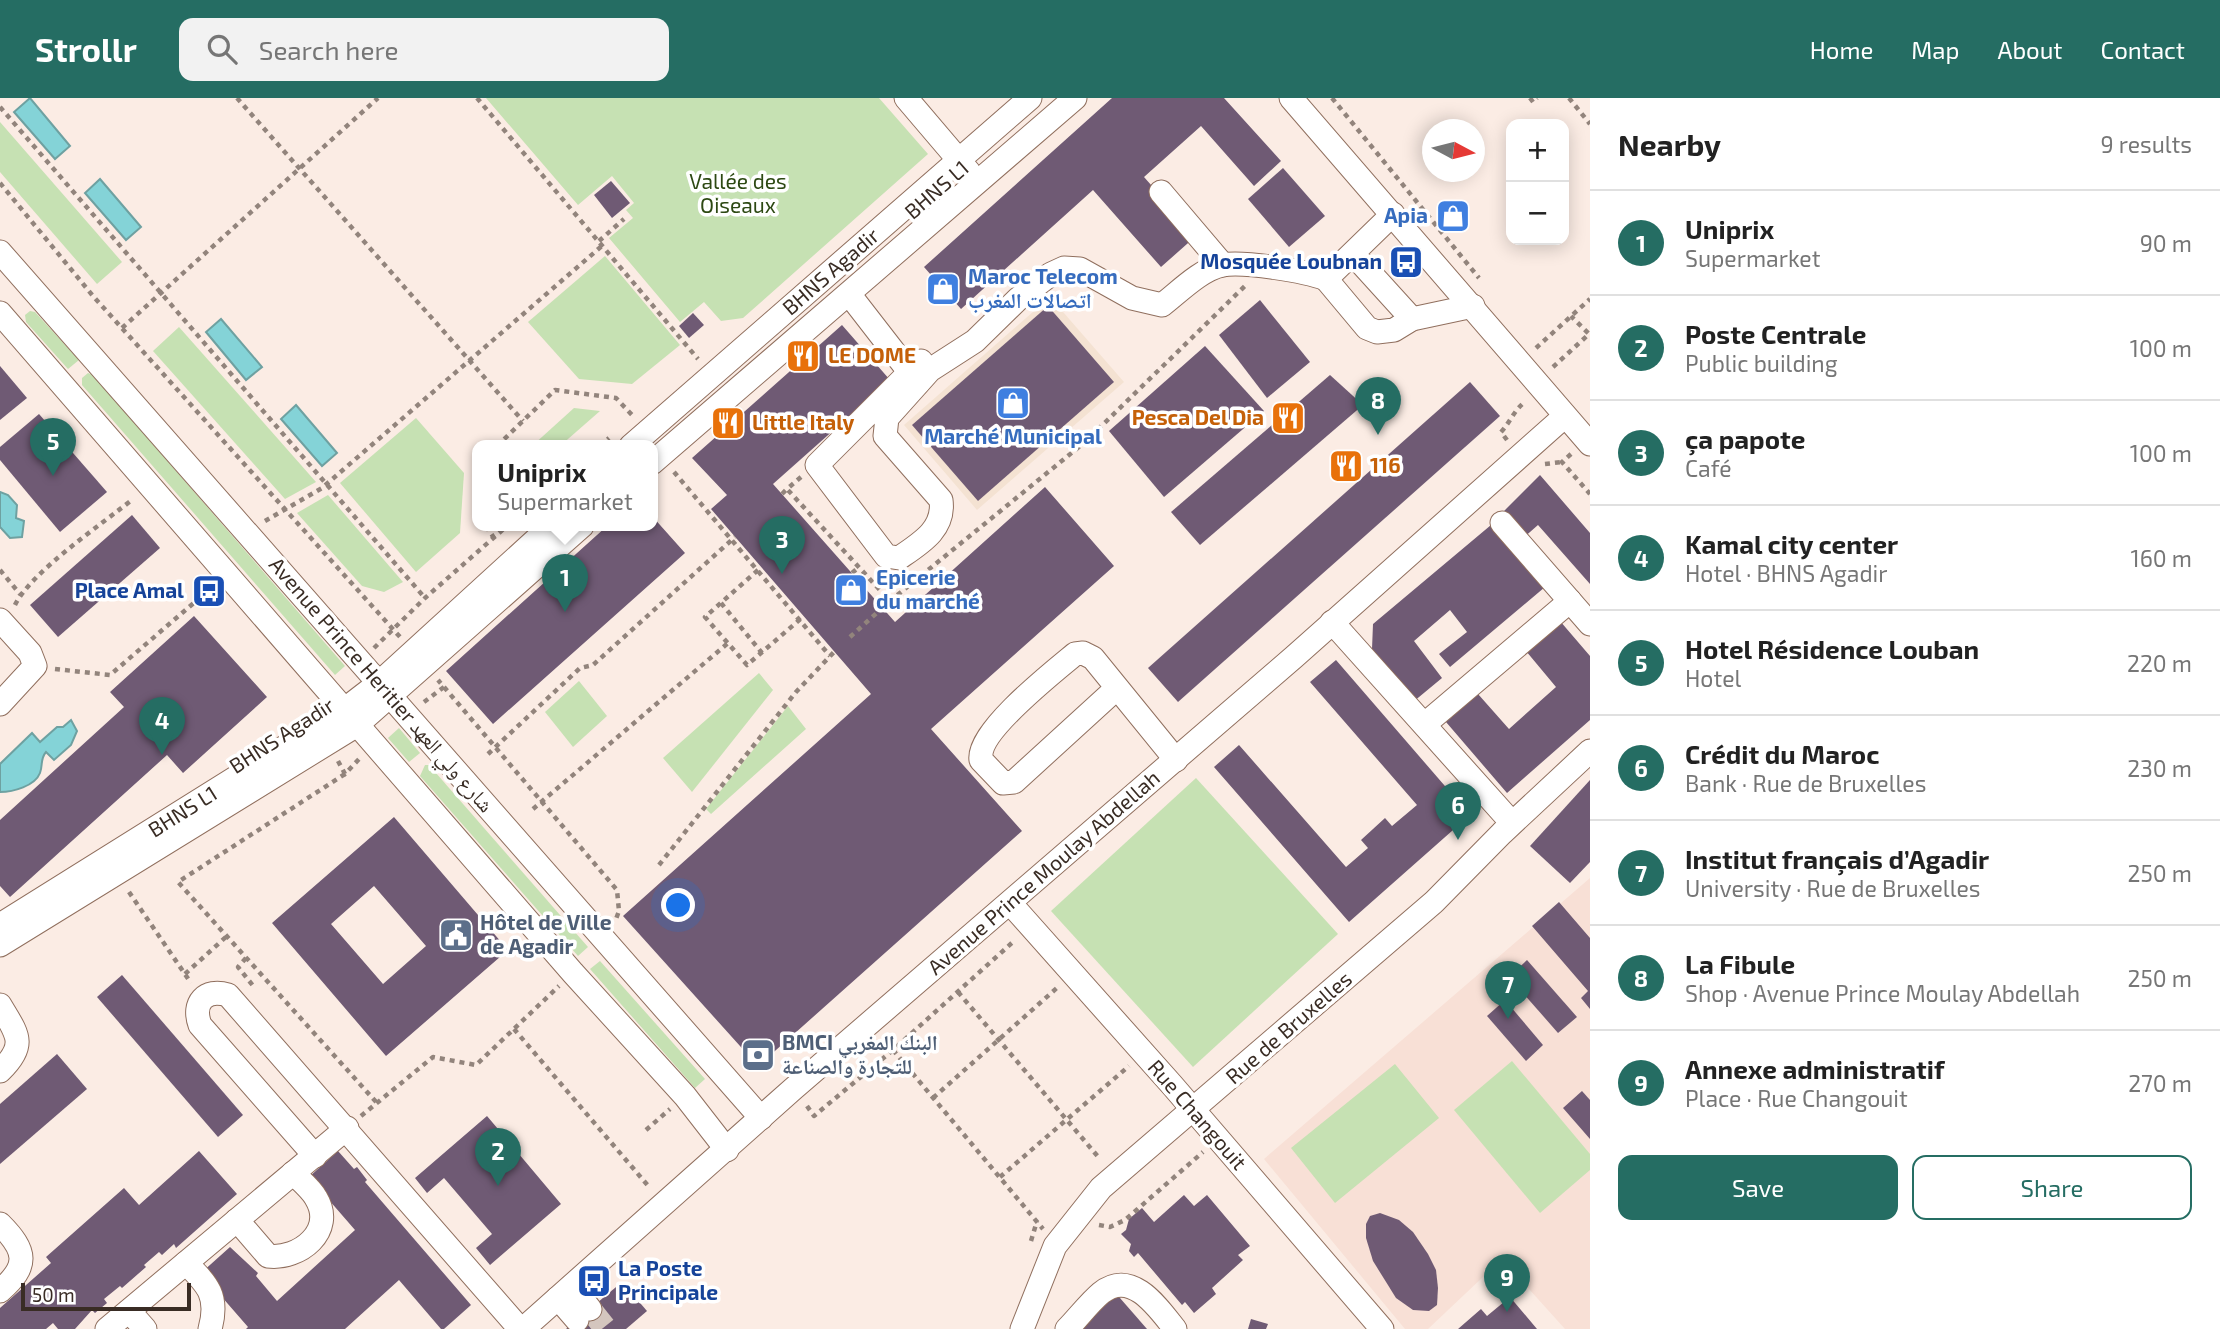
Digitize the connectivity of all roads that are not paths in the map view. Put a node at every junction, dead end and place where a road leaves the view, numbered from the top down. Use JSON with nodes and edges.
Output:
{"nodes":[{"id":1,"x":906,"y":98,"type":"edge"},
{"id":2,"x":1030,"y":98,"type":"edge"},
{"id":3,"x":1041,"y":98,"type":"edge"},
{"id":4,"x":1075,"y":98,"type":"edge"},
{"id":5,"x":1291,"y":98,"type":"edge"},
{"id":6,"x":967,"y":170,"type":"junction"},
{"id":7,"x":1161,"y":192,"type":"dead end"},
{"id":8,"x":1393,"y":215,"type":"junction"},
{"id":9,"x":0,"y":252,"type":"edge"},
{"id":10,"x":1353,"y":254,"type":"junction"},
{"id":11,"x":1223,"y":265,"type":"junction"},
{"id":12,"x":1326,"y":279,"type":"junction"},
{"id":13,"x":26,"y":284,"type":"junction"},
{"id":14,"x":854,"y":290,"type":"junction"},
{"id":15,"x":1473,"y":306,"type":"junction"},
{"id":16,"x":0,"y":310,"type":"edge"},
{"id":17,"x":1412,"y":319,"type":"junction"},
{"id":18,"x":920,"y":371,"type":"junction"},
{"id":19,"x":1565,"y":416,"type":"junction"},
{"id":20,"x":638,"y":440,"type":"edge"},
{"id":21,"x":650,"y":440,"type":"edge"},
{"id":22,"x":1588,"y":442,"type":"edge"},
{"id":23,"x":658,"y":459,"type":"edge"},
{"id":24,"x":1502,"y":523,"type":"dead end"},
{"id":25,"x":534,"y":531,"type":"edge"},
{"id":26,"x":546,"y":531,"type":"edge"},
{"id":27,"x":576,"y":531,"type":"edge"},
{"id":28,"x":1570,"y":601,"type":"junction"},
{"id":29,"x":1332,"y":621,"type":"junction"},
{"id":30,"x":3,"y":622,"type":"edge"},
{"id":31,"x":1590,"y":624,"type":"edge"},
{"id":32,"x":380,"y":685,"type":"junction"},
{"id":33,"x":1117,"y":688,"type":"junction"},
{"id":34,"x":0,"y":704,"type":"edge"},
{"id":35,"x":346,"y":712,"type":"junction"},
{"id":36,"x":1425,"y":724,"type":"junction"},
{"id":37,"x":1590,"y":751,"type":"edge"},
{"id":38,"x":1176,"y":760,"type":"junction"},
{"id":39,"x":1512,"y":823,"type":"junction"},
{"id":40,"x":1010,"y":903,"type":"junction"},
{"id":41,"x":0,"y":913,"type":"edge"},
{"id":42,"x":0,"y":925,"type":"edge"},
{"id":43,"x":0,"y":945,"type":"edge"},
{"id":44,"x":0,"y":1005,"type":"edge"},
{"id":45,"x":0,"y":1071,"type":"edge"},
{"id":46,"x":1194,"y":1110,"type":"junction"},
{"id":47,"x":761,"y":1118,"type":"junction"},
{"id":48,"x":347,"y":1128,"type":"junction"},
{"id":49,"x":727,"y":1150,"type":"junction"},
{"id":50,"x":315,"y":1156,"type":"junction"},
{"id":51,"x":293,"y":1173,"type":"junction"},
{"id":52,"x":237,"y":1220,"type":"junction"},
{"id":53,"x":0,"y":1224,"type":"edge"},
{"id":54,"x":186,"y":1262,"type":"junction"},
{"id":55,"x":0,"y":1291,"type":"edge"},
{"id":56,"x":565,"y":1292,"type":"junction"},
{"id":57,"x":129,"y":1311,"type":"junction"},
{"id":58,"x":583,"y":1315,"type":"tunnel mouth"},
{"id":59,"x":107,"y":1329,"type":"edge"},
{"id":60,"x":145,"y":1329,"type":"edge"},
{"id":61,"x":210,"y":1329,"type":"edge"},
{"id":62,"x":522,"y":1329,"type":"edge"},
{"id":63,"x":1023,"y":1329,"type":"edge"},
{"id":64,"x":1067,"y":1329,"type":"edge"},
{"id":65,"x":1175,"y":1329,"type":"edge"},
{"id":66,"x":1382,"y":1329,"type":"edge"}],
"edges":[{"from":1,"to":6,"type":"street"},
{"from":2,"to":6,"type":"street","name":"BHNS Agadir"},
{"from":3,"to":6,"type":"street","name":"BHNS L1"},
{"from":4,"to":6,"type":"street"},
{"from":5,"to":8,"type":"street"},
{"from":6,"to":14,"type":"street"},
{"from":6,"to":20,"type":"street","name":"BHNS Agadir"},
{"from":6,"to":21,"type":"street","name":"BHNS L1"},
{"from":7,"to":11,"type":"street"},
{"from":8,"to":10,"type":"street"},
{"from":8,"to":15,"type":"street"},
{"from":9,"to":13,"type":"street","name":"Avenue Prince Heritier شارع ولي العهد"},
{"from":10,"to":12,"type":"street"},
{"from":10,"to":17,"type":"street"},
{"from":11,"to":12,"type":"street"},
{"from":11,"to":18,"type":"street"},
{"from":12,"to":17,"type":"street"},
{"from":13,"to":16,"type":"street"},
{"from":13,"to":32,"type":"street","name":"Avenue Prince Heritier شارع ولي العهد"},
{"from":14,"to":18,"type":"street"},
{"from":14,"to":23,"type":"street"},
{"from":15,"to":17,"type":"street"},
{"from":15,"to":19,"type":"street"},
{"from":16,"to":35,"type":"street","name":"Avenue Prince Heritier شارع ولي العهد"},
{"from":18,"to":18,"type":"street"},
{"from":19,"to":22,"type":"street"},
{"from":19,"to":29,"type":"street","name":"Avenue Prince Moulay Abdellah"},
{"from":24,"to":28,"type":"street"},
{"from":25,"to":32,"type":"street","name":"BHNS Agadir"},
{"from":26,"to":32,"type":"street"},
{"from":27,"to":32,"type":"street"},
{"from":28,"to":31,"type":"street"},
{"from":28,"to":36,"type":"street"},
{"from":29,"to":36,"type":"street"},
{"from":29,"to":38,"type":"street","name":"Avenue Prince Moulay Abdellah"},
{"from":30,"to":34,"type":"street"},
{"from":32,"to":35,"type":"street","name":"BHNS Agadir"},
{"from":32,"to":35,"type":"street"},
{"from":32,"to":47,"type":"street","name":"Avenue Prince Heritier شارع ولي العهد"},
{"from":33,"to":33,"type":"street"},
{"from":33,"to":38,"type":"street"},
{"from":35,"to":41,"type":"street","name":"BHNS Agadir"},
{"from":35,"to":42,"type":"street","name":"BHNS L1"},
{"from":35,"to":43,"type":"street","name":"BHNS Agadir"},
{"from":35,"to":49,"type":"street","name":"Avenue Prince Heritier شارع ولي العهد"},
{"from":36,"to":39,"type":"street"},
{"from":37,"to":39,"type":"street","name":"Rue de Bruxelles"},
{"from":38,"to":40,"type":"street","name":"Avenue Prince Moulay Abdellah"},
{"from":39,"to":46,"type":"street","name":"Rue de Bruxelles"},
{"from":40,"to":46,"type":"street","name":"Rue Changouit"},
{"from":40,"to":47,"type":"street","name":"Avenue Prince Moulay Abdellah"},
{"from":44,"to":45,"type":"street"},
{"from":46,"to":63,"type":"street","name":"Rue de Bruxelles"},
{"from":46,"to":66,"type":"street","name":"Rue Changouit"},
{"from":47,"to":49,"type":"street","name":"Avenue Prince Moulay Abdellah"},
{"from":48,"to":50,"type":"street"},
{"from":48,"to":50,"type":"street"},
{"from":48,"to":62,"type":"street"},
{"from":49,"to":56,"type":"street","name":"Avenue Prince Moulay Abdellah"},
{"from":50,"to":51,"type":"street"},
{"from":51,"to":52,"type":"street"},
{"from":51,"to":52,"type":"street"},
{"from":52,"to":54,"type":"street"},
{"from":53,"to":55,"type":"street"},
{"from":54,"to":57,"type":"street"},
{"from":54,"to":61,"type":"street"},
{"from":56,"to":58,"type":"street"},
{"from":56,"to":62,"type":"street","name":"Avenue Prince Moulay Abdellah"},
{"from":57,"to":59,"type":"street"},
{"from":57,"to":60,"type":"street"},
{"from":64,"to":65,"type":"street"}]}
